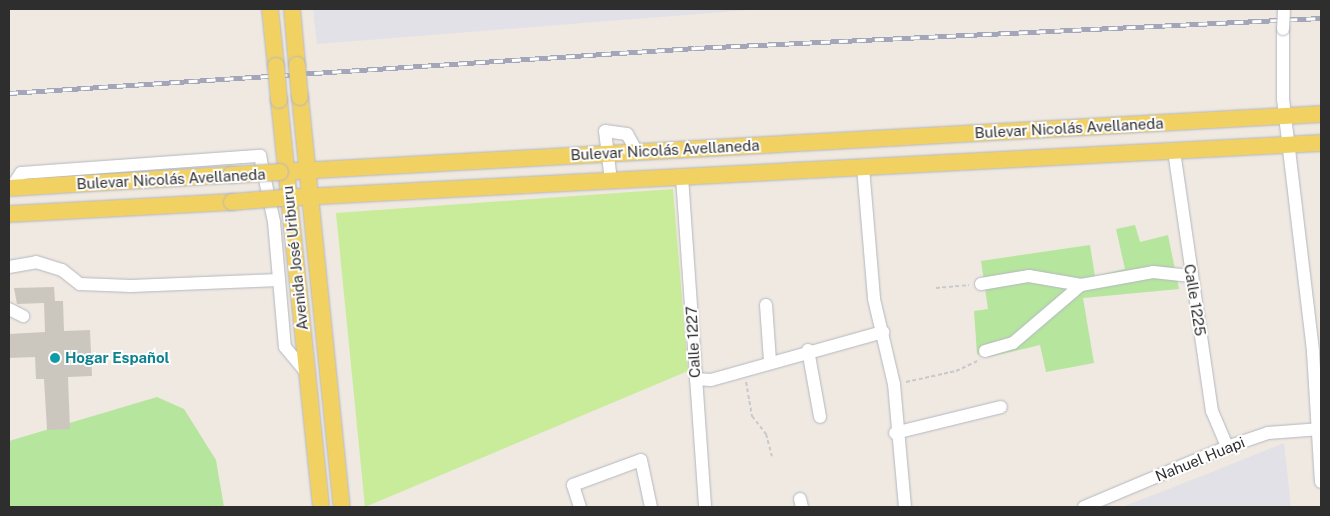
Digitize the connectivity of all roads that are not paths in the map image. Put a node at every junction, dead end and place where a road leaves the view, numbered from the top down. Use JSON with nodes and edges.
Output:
{"nodes":[{"id":1,"x":270,"y":9,"type":"edge"},
{"id":2,"x":292,"y":9,"type":"edge"},
{"id":3,"x":1284,"y":10,"type":"edge"},
{"id":4,"x":1321,"y":114,"type":"edge"},
{"id":5,"x":1285,"y":117,"type":"junction"},
{"id":6,"x":1321,"y":143,"type":"edge"},
{"id":7,"x":1295,"y":145,"type":"junction"},
{"id":8,"x":1174,"y":151,"type":"junction"},
{"id":9,"x":1321,"y":151,"type":"edge"},
{"id":10,"x":637,"y":152,"type":"junction"},
{"id":11,"x":609,"y":153,"type":"junction"},
{"id":12,"x":863,"y":167,"type":"junction"},
{"id":13,"x":307,"y":171,"type":"junction"},
{"id":14,"x":283,"y":172,"type":"junction"},
{"id":15,"x":682,"y":177,"type":"junction"},
{"id":16,"x":611,"y":180,"type":"junction"},
{"id":17,"x":10,"y":188,"type":"edge"},
{"id":18,"x":310,"y":196,"type":"junction"},
{"id":19,"x":286,"y":198,"type":"junction"},
{"id":20,"x":9,"y":214,"type":"edge"},
{"id":21,"x":9,"y":267,"type":"edge"},
{"id":22,"x":1191,"y":276,"type":"junction"},
{"id":23,"x":279,"y":280,"type":"junction"},
{"id":24,"x":981,"y":284,"type":"road end"},
{"id":25,"x":1081,"y":285,"type":"junction"},
{"id":26,"x":766,"y":305,"type":"dead end"},
{"id":27,"x":9,"y":309,"type":"edge"},
{"id":28,"x":23,"y":316,"type":"dead end"},
{"id":29,"x":883,"y":332,"type":"junction"},
{"id":30,"x":808,"y":350,"type":"junction"},
{"id":31,"x":985,"y":351,"type":"road end"},
{"id":32,"x":770,"y":361,"type":"junction"},
{"id":33,"x":307,"y":373,"type":"junction"},
{"id":34,"x":696,"y":379,"type":"junction"},
{"id":35,"x":1001,"y":407,"type":"dead end"},
{"id":36,"x":820,"y":416,"type":"dead end"},
{"id":37,"x":1320,"y":429,"type":"edge"},
{"id":38,"x":895,"y":433,"type":"junction"},
{"id":39,"x":1227,"y":446,"type":"junction"},
{"id":40,"x":1321,"y":482,"type":"edge"},
{"id":41,"x":321,"y":507,"type":"edge"},
{"id":42,"x":342,"y":507,"type":"edge"},
{"id":43,"x":580,"y":507,"type":"edge"},
{"id":44,"x":651,"y":507,"type":"edge"},
{"id":45,"x":705,"y":507,"type":"edge"},
{"id":46,"x":905,"y":507,"type":"edge"},
{"id":47,"x":1084,"y":507,"type":"edge"}],
"edges":[{"from":1,"to":14,"type":"main road","name":"Avenida José Uriburu","bridge":true},
{"from":2,"to":13,"type":"main road","name":"Avenida José Uriburu","bridge":true},
{"from":3,"to":5,"type":"street","bridge":true},
{"from":4,"to":5,"type":"main road","name":"Bulevar Nicolás Avellaneda"},
{"from":5,"to":7,"type":"street"},
{"from":5,"to":10,"type":"main road","name":"Bulevar Nicolás Avellaneda"},
{"from":6,"to":7,"type":"main road","name":"Bulevar Nicolás Avellaneda"},
{"from":7,"to":8,"type":"main road","name":"Bulevar Nicolás Avellaneda"},
{"from":7,"to":9,"type":"street"},
{"from":7,"to":37,"type":"street"},
{"from":8,"to":12,"type":"main road","name":"Bulevar Nicolás Avellaneda"},
{"from":8,"to":22,"type":"street","name":"Calle 1225"},
{"from":10,"to":11,"type":"main road","name":"Bulevar Nicolás Avellaneda"},
{"from":10,"to":11,"type":"street"},
{"from":11,"to":13,"type":"main road","name":"Bulevar Nicolás Avellaneda"},
{"from":11,"to":16,"type":"street"},
{"from":12,"to":15,"type":"main road","name":"Bulevar Nicolás Avellaneda"},
{"from":12,"to":29,"type":"street"},
{"from":13,"to":14,"type":"main road","name":"Bulevar Nicolás Avellaneda"},
{"from":13,"to":18,"type":"main road","name":"Avenida José Uriburu"},
{"from":14,"to":17,"type":"main road","name":"Bulevar Nicolás Avellaneda","bridge":true},
{"from":14,"to":19,"type":"main road","name":"Avenida José Uriburu"},
{"from":15,"to":16,"type":"main road","name":"Bulevar Nicolás Avellaneda"},
{"from":15,"to":34,"type":"street","name":"Calle 1227"},
{"from":16,"to":18,"type":"main road","name":"Bulevar Nicolás Avellaneda"},
{"from":17,"to":23,"type":"street"},
{"from":18,"to":19,"type":"main road","name":"Bulevar Nicolás Avellaneda"},
{"from":18,"to":42,"type":"main road","name":"Avenida José Uriburu"},
{"from":19,"to":20,"type":"main road","name":"Bulevar Nicolás Avellaneda","bridge":true},
{"from":19,"to":33,"type":"main road","name":"Avenida José Uriburu"},
{"from":21,"to":23,"type":"street"},
{"from":22,"to":25,"type":"street"},
{"from":22,"to":39,"type":"street","name":"Calle 1225"},
{"from":23,"to":33,"type":"street"},
{"from":24,"to":25,"type":"street"},
{"from":25,"to":31,"type":"street"},
{"from":26,"to":32,"type":"street"},
{"from":27,"to":28,"type":"street"},
{"from":29,"to":30,"type":"street"},
{"from":29,"to":38,"type":"street"},
{"from":30,"to":32,"type":"street"},
{"from":30,"to":36,"type":"street"},
{"from":32,"to":34,"type":"street"},
{"from":33,"to":41,"type":"main road","name":"Avenida José Uriburu"},
{"from":34,"to":45,"type":"street","name":"Calle 1227"},
{"from":35,"to":38,"type":"street"},
{"from":37,"to":39,"type":"street","name":"Nahuel Huapi"},
{"from":37,"to":40,"type":"street"},
{"from":38,"to":46,"type":"street"},
{"from":39,"to":47,"type":"street","name":"Nahuel Huapi"},
{"from":43,"to":44,"type":"street"}]}
